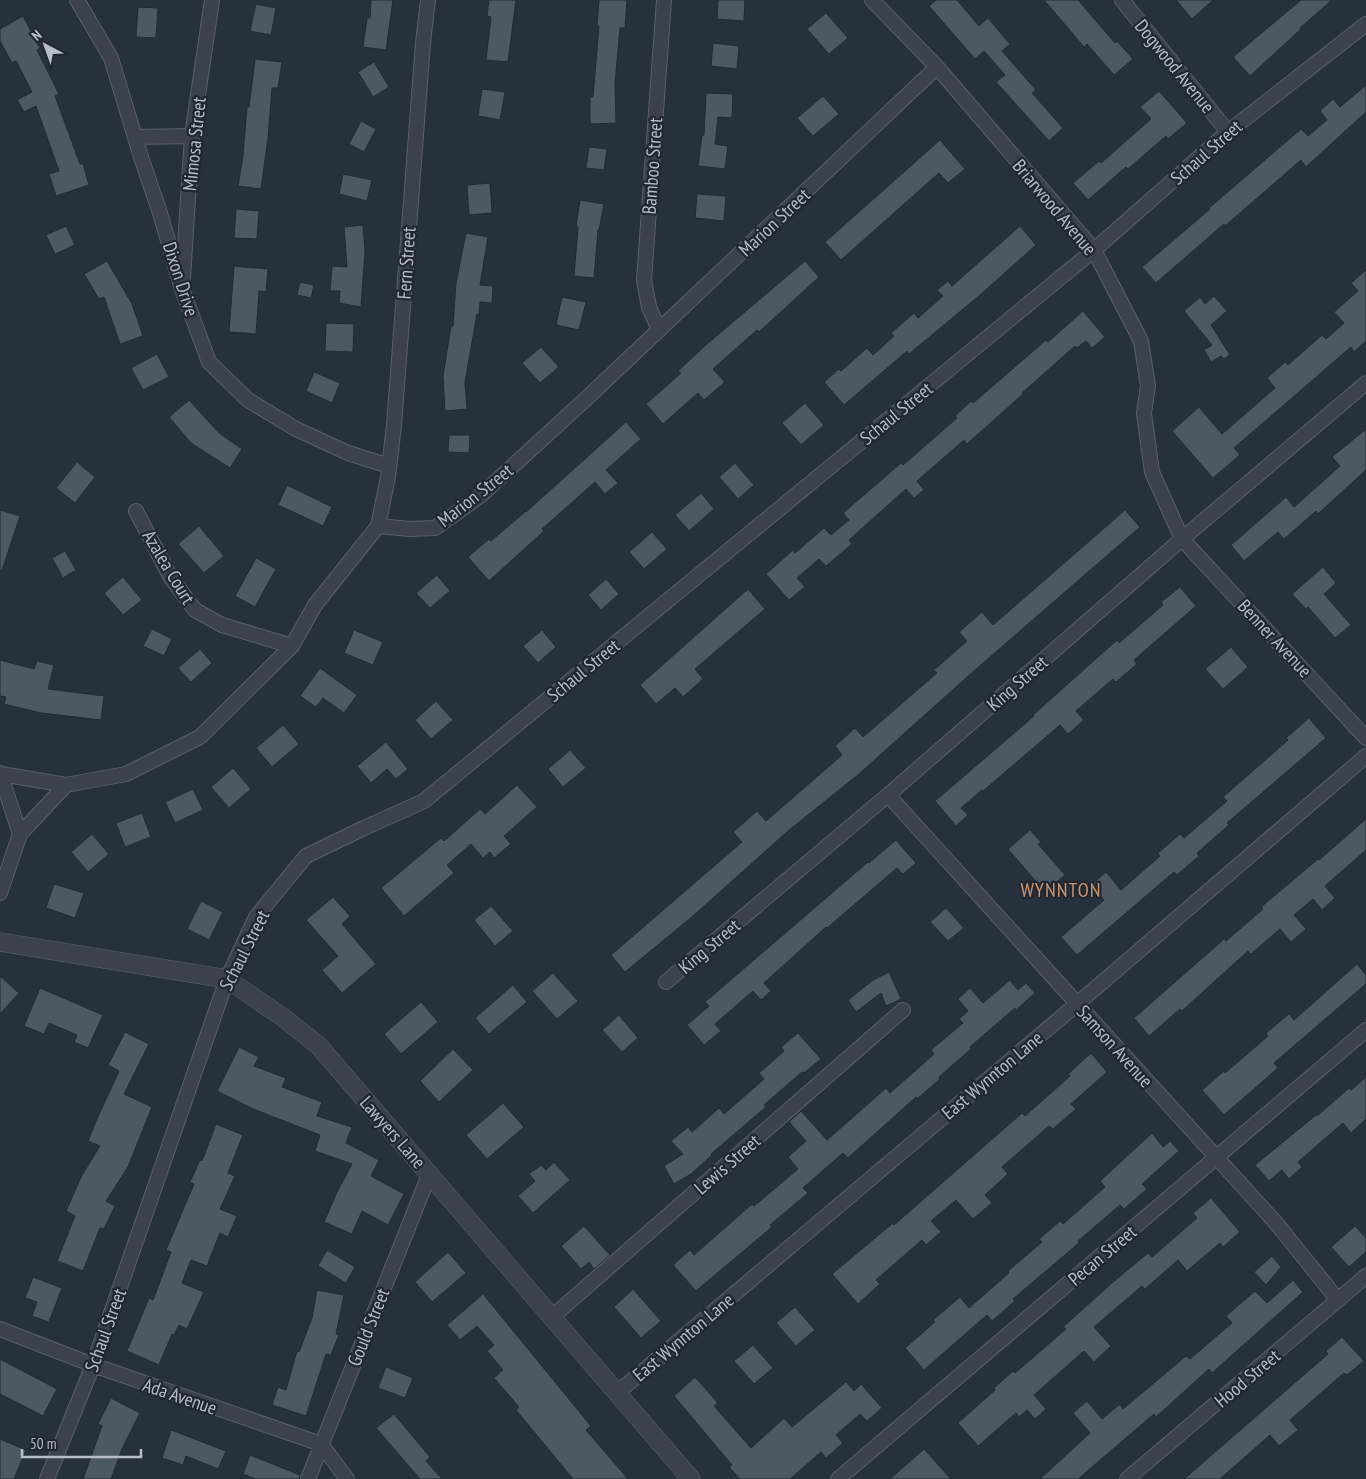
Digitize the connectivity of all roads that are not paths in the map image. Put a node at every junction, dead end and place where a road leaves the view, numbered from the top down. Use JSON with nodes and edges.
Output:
{"nodes":[{"id":1,"x":77,"y":0,"type":"edge"},
{"id":2,"x":212,"y":0,"type":"edge"},
{"id":3,"x":428,"y":0,"type":"edge"},
{"id":4,"x":664,"y":0,"type":"edge"},
{"id":5,"x":872,"y":0,"type":"edge"},
{"id":6,"x":1122,"y":0,"type":"edge"},
{"id":7,"x":1366,"y":24,"type":"edge"},
{"id":8,"x":937,"y":67,"type":"junction"},
{"id":9,"x":1228,"y":132,"type":"junction"},
{"id":10,"x":192,"y":136,"type":"junction"},
{"id":11,"x":135,"y":137,"type":"junction"},
{"id":12,"x":1094,"y":250,"type":"junction"},
{"id":13,"x":182,"y":289,"type":"junction"},
{"id":14,"x":659,"y":330,"type":"junction"},
{"id":15,"x":1366,"y":382,"type":"edge"},
{"id":16,"x":390,"y":466,"type":"junction"},
{"id":17,"x":136,"y":511,"type":"dead end"},
{"id":18,"x":378,"y":526,"type":"junction"},
{"id":19,"x":1182,"y":539,"type":"junction"},
{"id":20,"x":292,"y":646,"type":"junction"},
{"id":21,"x":1366,"y":738,"type":"edge"},
{"id":22,"x":1366,"y":756,"type":"edge"},
{"id":23,"x":1,"y":774,"type":"edge"},
{"id":24,"x":66,"y":785,"type":"junction"},
{"id":25,"x":888,"y":795,"type":"junction"},
{"id":26,"x":20,"y":834,"type":"junction"},
{"id":27,"x":0,"y":893,"type":"edge"},
{"id":28,"x":0,"y":942,"type":"edge"},
{"id":29,"x":227,"y":979,"type":"junction"},
{"id":30,"x":666,"y":982,"type":"dead end"},
{"id":31,"x":1077,"y":1004,"type":"junction"},
{"id":32,"x":903,"y":1010,"type":"dead end"},
{"id":33,"x":1366,"y":1030,"type":"edge"},
{"id":34,"x":1216,"y":1158,"type":"junction"},
{"id":35,"x":429,"y":1175,"type":"junction"},
{"id":36,"x":1366,"y":1276,"type":"edge"},
{"id":37,"x":1338,"y":1300,"type":"junction"},
{"id":38,"x":552,"y":1317,"type":"junction"},
{"id":39,"x":0,"y":1329,"type":"edge"},
{"id":40,"x":93,"y":1365,"type":"junction"},
{"id":41,"x":617,"y":1393,"type":"junction"},
{"id":42,"x":321,"y":1444,"type":"junction"},
{"id":43,"x":47,"y":1479,"type":"edge"},
{"id":44,"x":308,"y":1479,"type":"edge"},
{"id":45,"x":347,"y":1479,"type":"edge"},
{"id":46,"x":691,"y":1479,"type":"edge"},
{"id":47,"x":838,"y":1479,"type":"edge"},
{"id":48,"x":1127,"y":1479,"type":"edge"}],
"edges":[{"from":1,"to":11,"type":"street","name":"Dixon Drive"},
{"from":2,"to":10,"type":"street","name":"Mimosa Street"},
{"from":3,"to":16,"type":"street","name":"Fern Street"},
{"from":4,"to":14,"type":"street","name":"Bamboo Street"},
{"from":5,"to":8,"type":"street","name":"Briarwood Avenue"},
{"from":6,"to":9,"type":"street","name":"Dogwood Avenue"},
{"from":7,"to":9,"type":"street","name":"Schaul Street"},
{"from":8,"to":12,"type":"street","name":"Briarwood Avenue"},
{"from":8,"to":14,"type":"street","name":"Marion Street"},
{"from":9,"to":12,"type":"street","name":"Schaul Street"},
{"from":10,"to":11,"type":"street"},
{"from":10,"to":13,"type":"street","name":"Mimosa Street"},
{"from":11,"to":13,"type":"street","name":"Dixon Drive"},
{"from":12,"to":19,"type":"street","name":"Briarwood Avenue"},
{"from":12,"to":29,"type":"street","name":"Schaul Street"},
{"from":13,"to":16,"type":"street","name":"Dixon Drive"},
{"from":14,"to":18,"type":"street","name":"Marion Street"},
{"from":15,"to":19,"type":"street","name":"King Street"},
{"from":16,"to":18,"type":"street","name":"Fern Street"},
{"from":17,"to":20,"type":"street","name":"Azalea Court"},
{"from":18,"to":20,"type":"street"},
{"from":19,"to":21,"type":"street","name":"Benner Avenue"},
{"from":19,"to":25,"type":"street","name":"King Street"},
{"from":20,"to":24,"type":"street"},
{"from":22,"to":31,"type":"street","name":"East Wynnton Lane"},
{"from":23,"to":24,"type":"street"},
{"from":23,"to":26,"type":"street"},
{"from":24,"to":26,"type":"street"},
{"from":25,"to":30,"type":"street","name":"King Street"},
{"from":25,"to":31,"type":"street","name":"Samson Avenue"},
{"from":26,"to":27,"type":"street"},
{"from":28,"to":29,"type":"street","name":"Lawyers Lane"},
{"from":29,"to":35,"type":"street","name":"Lawyers Lane"},
{"from":29,"to":40,"type":"street","name":"Schaul Street"},
{"from":31,"to":34,"type":"street","name":"Samson Avenue"},
{"from":31,"to":41,"type":"street","name":"East Wynnton Lane"},
{"from":32,"to":38,"type":"street","name":"Lewis Street"},
{"from":33,"to":34,"type":"street","name":"Pecan Street"},
{"from":34,"to":37,"type":"street","name":"Samson Avenue"},
{"from":34,"to":47,"type":"street","name":"Pecan Street"},
{"from":35,"to":38,"type":"street","name":"Lawyers Lane"},
{"from":35,"to":42,"type":"street","name":"Gould Street"},
{"from":36,"to":37,"type":"street","name":"Hood Street"},
{"from":37,"to":48,"type":"street","name":"Hood Street"},
{"from":38,"to":41,"type":"street","name":"Lawyers Lane"},
{"from":39,"to":40,"type":"street","name":"Ada Avenue"},
{"from":40,"to":42,"type":"street","name":"Ada Avenue"},
{"from":40,"to":43,"type":"street","name":"Schaul Street"},
{"from":41,"to":46,"type":"street","name":"Lawyers Lane"},
{"from":42,"to":44,"type":"street","name":"Gould Street"},
{"from":42,"to":45,"type":"street"}]}
